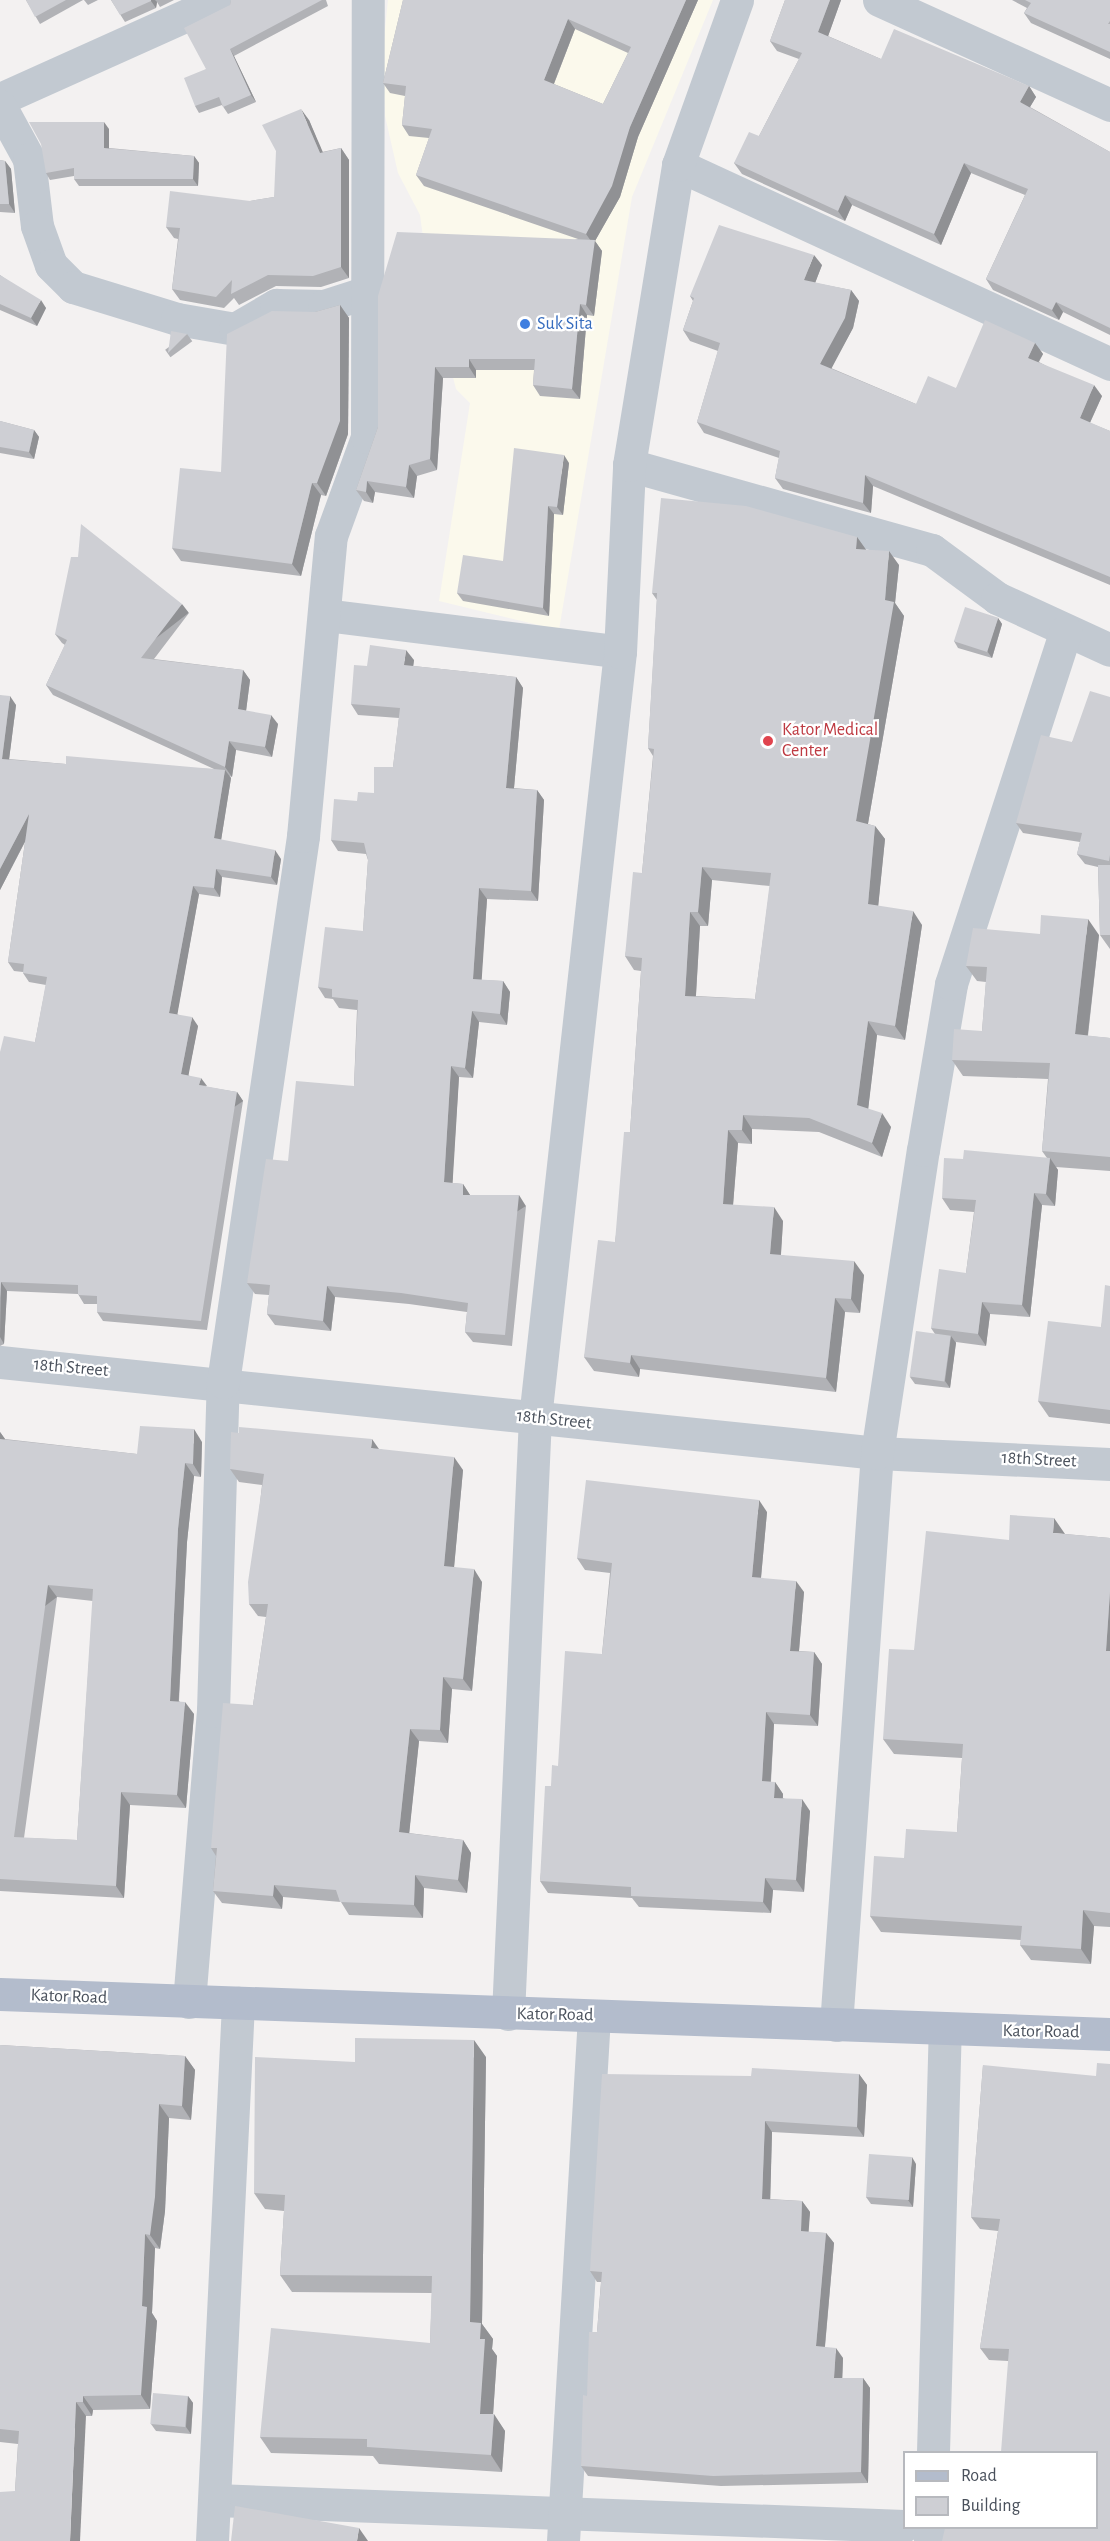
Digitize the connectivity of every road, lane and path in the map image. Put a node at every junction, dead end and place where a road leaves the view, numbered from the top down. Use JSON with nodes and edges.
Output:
{"nodes":[{"id":1,"x":220,"y":0,"type":"edge"},
{"id":2,"x":368,"y":0,"type":"edge"},
{"id":3,"x":737,"y":0,"type":"edge"},
{"id":4,"x":879,"y":0,"type":"edge"},
{"id":5,"x":0,"y":99,"type":"edge"},
{"id":6,"x":1110,"y":105,"type":"edge"},
{"id":7,"x":0,"y":106,"type":"edge"},
{"id":8,"x":678,"y":165,"type":"junction"},
{"id":9,"x":367,"y":292,"type":"junction"},
{"id":10,"x":1110,"y":364,"type":"edge"},
{"id":11,"x":629,"y":465,"type":"junction"},
{"id":12,"x":325,"y":615,"type":"junction"},
{"id":13,"x":1066,"y":631,"type":"junction"},
{"id":14,"x":1110,"y":650,"type":"edge"},
{"id":15,"x":620,"y":652,"type":"junction"},
{"id":16,"x":0,"y":1362,"type":"edge"},
{"id":17,"x":223,"y":1382,"type":"junction"},
{"id":18,"x":535,"y":1418,"type":"junction"},
{"id":19,"x":878,"y":1453,"type":"junction"},
{"id":20,"x":1110,"y":1464,"type":"edge"},
{"id":21,"x":0,"y":1994,"type":"edge"},
{"id":22,"x":189,"y":2002,"type":"junction"},
{"id":23,"x":237,"y":2004,"type":"junction"},
{"id":24,"x":508,"y":2014,"type":"junction"},
{"id":25,"x":594,"y":2016,"type":"junction"},
{"id":26,"x":836,"y":2025,"type":"junction"},
{"id":27,"x":945,"y":2030,"type":"junction"},
{"id":28,"x":1110,"y":2034,"type":"edge"},
{"id":29,"x":933,"y":2451,"type":"edge"},
{"id":30,"x":215,"y":2500,"type":"junction"},
{"id":31,"x":903,"y":2526,"type":"edge"},
{"id":32,"x":563,"y":2529,"type":"edge"},
{"id":33,"x":212,"y":2541,"type":"edge"}],
"edges":[{"from":1,"to":5,"type":"street"},
{"from":2,"to":9,"type":"street"},
{"from":3,"to":8,"type":"street"},
{"from":4,"to":6,"type":"street"},
{"from":7,"to":9,"type":"street"},
{"from":8,"to":10,"type":"street"},
{"from":8,"to":11,"type":"street"},
{"from":9,"to":12,"type":"street"},
{"from":11,"to":13,"type":"street"},
{"from":11,"to":15,"type":"street"},
{"from":12,"to":15,"type":"street"},
{"from":12,"to":17,"type":"street"},
{"from":13,"to":14,"type":"street"},
{"from":13,"to":19,"type":"street"},
{"from":15,"to":18,"type":"street"},
{"from":16,"to":17,"type":"street","name":"18th Street"},
{"from":17,"to":18,"type":"street","name":"18th Street"},
{"from":17,"to":22,"type":"street"},
{"from":18,"to":19,"type":"street","name":"18th Street"},
{"from":18,"to":24,"type":"street"},
{"from":19,"to":20,"type":"street","name":"18th Street"},
{"from":19,"to":26,"type":"street"},
{"from":21,"to":22,"type":"main road","name":"Kator Road"},
{"from":22,"to":23,"type":"main road","name":"Kator Road"},
{"from":23,"to":24,"type":"main road","name":"Kator Road"},
{"from":23,"to":30,"type":"street"},
{"from":24,"to":25,"type":"main road","name":"Kator Road"},
{"from":25,"to":26,"type":"main road","name":"Kator Road"},
{"from":25,"to":32,"type":"street"},
{"from":26,"to":27,"type":"main road","name":"Kator Road"},
{"from":27,"to":28,"type":"main road","name":"Kator Road"},
{"from":27,"to":29,"type":"street"},
{"from":30,"to":32,"type":"street"},
{"from":30,"to":33,"type":"street"},
{"from":31,"to":32,"type":"street"}]}
